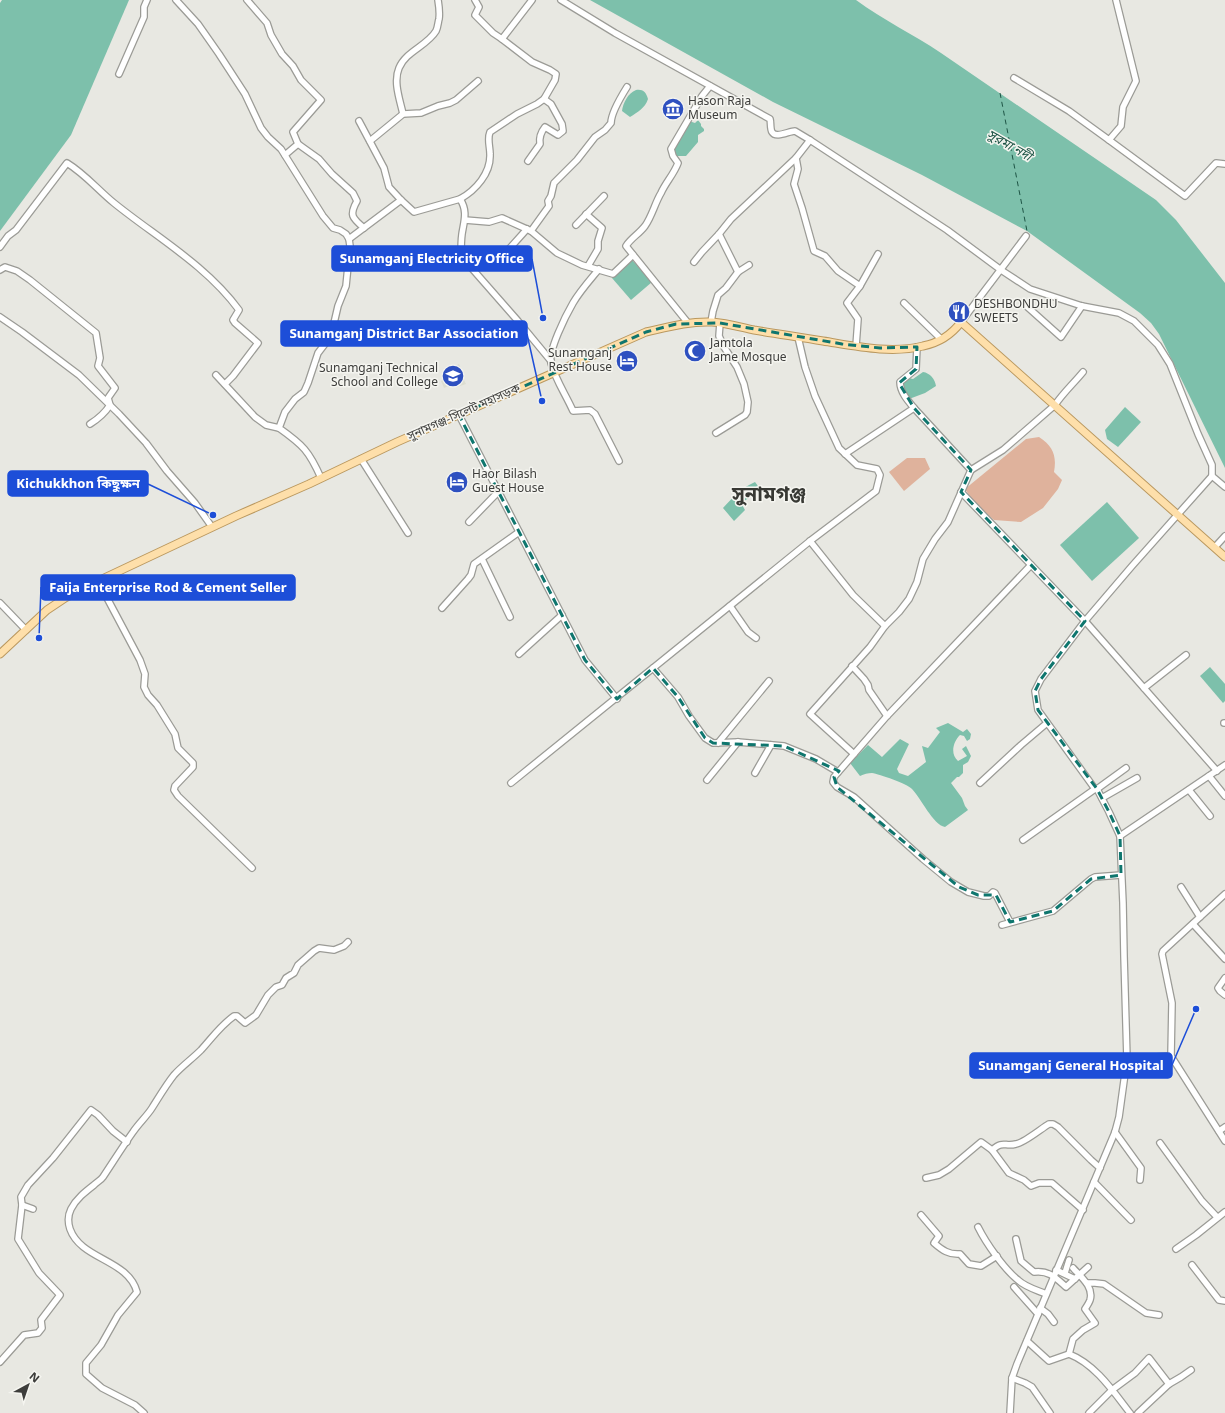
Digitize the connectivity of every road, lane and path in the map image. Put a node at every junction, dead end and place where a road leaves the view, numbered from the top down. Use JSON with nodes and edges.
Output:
{"nodes":[{"id":1,"x":148,"y":0,"type":"edge"},
{"id":2,"x":176,"y":0,"type":"edge"},
{"id":3,"x":247,"y":0,"type":"edge"},
{"id":4,"x":438,"y":0,"type":"edge"},
{"id":5,"x":475,"y":0,"type":"edge"},
{"id":6,"x":532,"y":0,"type":"edge"},
{"id":7,"x":560,"y":0,"type":"edge"},
{"id":8,"x":1116,"y":0,"type":"edge"},
{"id":9,"x":502,"y":39,"type":"junction"},
{"id":10,"x":119,"y":74,"type":"dead end"},
{"id":11,"x":1014,"y":78,"type":"dead end"},
{"id":12,"x":478,"y":81,"type":"dead end"},
{"id":13,"x":710,"y":86,"type":"junction"},
{"id":14,"x":627,"y":87,"type":"dead end"},
{"id":15,"x":544,"y":99,"type":"junction"},
{"id":16,"x":403,"y":114,"type":"junction"},
{"id":17,"x":359,"y":121,"type":"dead end"},
{"id":18,"x":810,"y":140,"type":"junction"},
{"id":19,"x":1108,"y":140,"type":"junction"},
{"id":20,"x":370,"y":141,"type":"junction"},
{"id":21,"x":298,"y":144,"type":"junction"},
{"id":22,"x":285,"y":156,"type":"junction"},
{"id":23,"x":796,"y":158,"type":"junction"},
{"id":24,"x":528,"y":161,"type":"dead end"},
{"id":25,"x":1225,"y":164,"type":"edge"},
{"id":26,"x":604,"y":196,"type":"dead end"},
{"id":27,"x":460,"y":199,"type":"junction"},
{"id":28,"x":401,"y":200,"type":"junction"},
{"id":29,"x":586,"y":214,"type":"junction"},
{"id":30,"x":465,"y":220,"type":"junction"},
{"id":31,"x":576,"y":225,"type":"dead end"},
{"id":32,"x":364,"y":228,"type":"junction"},
{"id":33,"x":529,"y":230,"type":"junction"},
{"id":34,"x":719,"y":234,"type":"junction"},
{"id":35,"x":1026,"y":236,"type":"dead end"},
{"id":36,"x":349,"y":239,"type":"junction"},
{"id":37,"x":0,"y":247,"type":"edge"},
{"id":38,"x":878,"y":254,"type":"dead end"},
{"id":39,"x":633,"y":255,"type":"junction"},
{"id":40,"x":502,"y":258,"type":"dead end"},
{"id":41,"x":694,"y":262,"type":"dead end"},
{"id":42,"x":749,"y":265,"type":"dead end"},
{"id":43,"x":588,"y":266,"type":"junction"},
{"id":44,"x":599,"y":269,"type":"junction"},
{"id":45,"x":0,"y":270,"type":"edge"},
{"id":46,"x":1001,"y":270,"type":"junction"},
{"id":47,"x":738,"y":272,"type":"junction"},
{"id":48,"x":860,"y":286,"type":"junction"},
{"id":49,"x":904,"y":303,"type":"dead end"},
{"id":50,"x":1023,"y":303,"type":"dead end"},
{"id":51,"x":1082,"y":306,"type":"junction"},
{"id":52,"x":0,"y":317,"type":"edge"},
{"id":53,"x":711,"y":322,"type":"junction"},
{"id":54,"x":961,"y":322,"type":"junction"},
{"id":55,"x":688,"y":323,"type":"junction"},
{"id":56,"x":720,"y":323,"type":"junction"},
{"id":57,"x":798,"y":337,"type":"junction"},
{"id":58,"x":941,"y":339,"type":"junction"},
{"id":59,"x":856,"y":346,"type":"junction"},
{"id":60,"x":917,"y":347,"type":"junction"},
{"id":61,"x":551,"y":362,"type":"junction"},
{"id":62,"x":554,"y":372,"type":"junction"},
{"id":63,"x":1083,"y":372,"type":"dead end"},
{"id":64,"x":216,"y":375,"type":"dead end"},
{"id":65,"x":225,"y":384,"type":"junction"},
{"id":66,"x":110,"y":405,"type":"junction"},
{"id":67,"x":1055,"y":405,"type":"junction"},
{"id":68,"x":914,"y":408,"type":"junction"},
{"id":69,"x":459,"y":415,"type":"junction"},
{"id":70,"x":90,"y":424,"type":"dead end"},
{"id":71,"x":278,"y":428,"type":"junction"},
{"id":72,"x":716,"y":433,"type":"dead end"},
{"id":73,"x":845,"y":454,"type":"junction"},
{"id":74,"x":361,"y":459,"type":"junction"},
{"id":75,"x":619,"y":461,"type":"dead end"},
{"id":76,"x":971,"y":470,"type":"junction"},
{"id":77,"x":1212,"y":476,"type":"junction"},
{"id":78,"x":321,"y":478,"type":"junction"},
{"id":79,"x":1225,"y":487,"type":"edge"},
{"id":80,"x":499,"y":491,"type":"junction"},
{"id":81,"x":961,"y":492,"type":"junction"},
{"id":82,"x":1178,"y":515,"type":"junction"},
{"id":83,"x":469,"y":522,"type":"dead end"},
{"id":84,"x":212,"y":527,"type":"junction"},
{"id":85,"x":520,"y":532,"type":"junction"},
{"id":86,"x":408,"y":533,"type":"dead end"},
{"id":87,"x":1225,"y":536,"type":"edge"},
{"id":88,"x":810,"y":541,"type":"junction"},
{"id":89,"x":1215,"y":547,"type":"junction"},
{"id":90,"x":1225,"y":556,"type":"edge"},
{"id":91,"x":482,"y":558,"type":"junction"},
{"id":92,"x":1031,"y":565,"type":"junction"},
{"id":93,"x":98,"y":581,"type":"junction"},
{"id":94,"x":0,"y":602,"type":"edge"},
{"id":95,"x":730,"y":606,"type":"junction"},
{"id":96,"x":442,"y":608,"type":"dead end"},
{"id":97,"x":562,"y":615,"type":"junction"},
{"id":98,"x":510,"y":617,"type":"dead end"},
{"id":99,"x":1085,"y":621,"type":"junction"},
{"id":100,"x":885,"y":626,"type":"junction"},
{"id":101,"x":26,"y":630,"type":"junction"},
{"id":102,"x":756,"y":638,"type":"dead end"},
{"id":103,"x":0,"y":654,"type":"edge"},
{"id":104,"x":519,"y":654,"type":"dead end"},
{"id":105,"x":1186,"y":655,"type":"dead end"},
{"id":106,"x":852,"y":666,"type":"junction"},
{"id":107,"x":653,"y":668,"type":"junction"},
{"id":108,"x":769,"y":681,"type":"dead end"},
{"id":109,"x":1144,"y":688,"type":"junction"},
{"id":110,"x":617,"y":699,"type":"junction"},
{"id":111,"x":888,"y":716,"type":"junction"},
{"id":112,"x":1047,"y":723,"type":"junction"},
{"id":113,"x":738,"y":742,"type":"junction"},
{"id":114,"x":718,"y":743,"type":"junction"},
{"id":115,"x":771,"y":746,"type":"junction"},
{"id":116,"x":854,"y":754,"type":"junction"},
{"id":117,"x":1225,"y":765,"type":"edge"},
{"id":118,"x":1126,"y":768,"type":"dead end"},
{"id":119,"x":1216,"y":771,"type":"junction"},
{"id":120,"x":838,"y":772,"type":"junction"},
{"id":121,"x":756,"y":773,"type":"dead end"},
{"id":122,"x":1210,"y":776,"type":"junction"},
{"id":123,"x":1137,"y":778,"type":"dead end"},
{"id":124,"x":707,"y":780,"type":"dead end"},
{"id":125,"x":511,"y":783,"type":"dead end"},
{"id":126,"x":980,"y":783,"type":"dead end"},
{"id":127,"x":1096,"y":789,"type":"junction"},
{"id":128,"x":1189,"y":790,"type":"junction"},
{"id":129,"x":1225,"y":796,"type":"edge"},
{"id":130,"x":1102,"y":798,"type":"junction"},
{"id":131,"x":1210,"y":816,"type":"dead end"},
{"id":132,"x":1120,"y":836,"type":"junction"},
{"id":133,"x":1023,"y":840,"type":"dead end"},
{"id":134,"x":252,"y":868,"type":"dead end"},
{"id":135,"x":1121,"y":875,"type":"junction"},
{"id":136,"x":1181,"y":887,"type":"dead end"},
{"id":137,"x":1225,"y":894,"type":"edge"},
{"id":138,"x":1200,"y":917,"type":"junction"},
{"id":139,"x":1010,"y":922,"type":"junction"},
{"id":140,"x":1193,"y":924,"type":"junction"},
{"id":141,"x":1002,"y":925,"type":"dead end"},
{"id":142,"x":348,"y":942,"type":"dead end"},
{"id":143,"x":1225,"y":959,"type":"edge"},
{"id":144,"x":1225,"y":978,"type":"edge"},
{"id":145,"x":1225,"y":995,"type":"edge"},
{"id":146,"x":1171,"y":1056,"type":"junction"},
{"id":147,"x":1127,"y":1059,"type":"junction"},
{"id":148,"x":1225,"y":1127,"type":"edge"},
{"id":149,"x":1219,"y":1131,"type":"junction"},
{"id":150,"x":1115,"y":1132,"type":"junction"},
{"id":151,"x":1225,"y":1140,"type":"edge"},
{"id":152,"x":127,"y":1142,"type":"junction"},
{"id":153,"x":1160,"y":1143,"type":"dead end"},
{"id":154,"x":992,"y":1150,"type":"junction"},
{"id":155,"x":1100,"y":1168,"type":"junction"},
{"id":156,"x":926,"y":1178,"type":"dead end"},
{"id":157,"x":1140,"y":1180,"type":"dead end"},
{"id":158,"x":1094,"y":1182,"type":"junction"},
{"id":159,"x":22,"y":1205,"type":"junction"},
{"id":160,"x":33,"y":1209,"type":"dead end"},
{"id":161,"x":1083,"y":1210,"type":"junction"},
{"id":162,"x":1225,"y":1212,"type":"edge"},
{"id":163,"x":921,"y":1215,"type":"dead end"},
{"id":164,"x":1217,"y":1218,"type":"junction"},
{"id":165,"x":1131,"y":1220,"type":"dead end"},
{"id":166,"x":978,"y":1227,"type":"dead end"},
{"id":167,"x":1016,"y":1240,"type":"dead end"},
{"id":168,"x":1176,"y":1249,"type":"dead end"},
{"id":169,"x":997,"y":1256,"type":"junction"},
{"id":170,"x":1069,"y":1260,"type":"dead end"},
{"id":171,"x":1192,"y":1265,"type":"dead end"},
{"id":172,"x":1088,"y":1267,"type":"dead end"},
{"id":173,"x":1057,"y":1268,"type":"junction"},
{"id":174,"x":1073,"y":1268,"type":"dead end"},
{"id":175,"x":1065,"y":1273,"type":"junction"},
{"id":176,"x":1054,"y":1276,"type":"junction"},
{"id":177,"x":1077,"y":1277,"type":"junction"},
{"id":178,"x":1087,"y":1283,"type":"junction"},
{"id":179,"x":1014,"y":1287,"type":"dead end"},
{"id":180,"x":1046,"y":1294,"type":"junction"},
{"id":181,"x":1225,"y":1301,"type":"edge"},
{"id":182,"x":1039,"y":1311,"type":"junction"},
{"id":183,"x":1159,"y":1315,"type":"dead end"},
{"id":184,"x":1054,"y":1322,"type":"dead end"},
{"id":185,"x":1027,"y":1341,"type":"junction"},
{"id":186,"x":1069,"y":1354,"type":"junction"},
{"id":187,"x":0,"y":1362,"type":"edge"},
{"id":188,"x":1191,"y":1370,"type":"dead end"},
{"id":189,"x":1012,"y":1378,"type":"junction"},
{"id":190,"x":1169,"y":1384,"type":"junction"},
{"id":191,"x":1112,"y":1390,"type":"junction"},
{"id":192,"x":144,"y":1413,"type":"edge"},
{"id":193,"x":1010,"y":1413,"type":"edge"},
{"id":194,"x":1050,"y":1413,"type":"edge"},
{"id":195,"x":1089,"y":1413,"type":"edge"},
{"id":196,"x":1130,"y":1413,"type":"edge"},
{"id":197,"x":1138,"y":1413,"type":"edge"}],
"edges":[{"from":1,"to":10,"type":"street"},
{"from":2,"to":22,"type":"street"},
{"from":3,"to":21,"type":"street"},
{"from":4,"to":16,"type":"street"},
{"from":5,"to":9,"type":"street"},
{"from":6,"to":9,"type":"street"},
{"from":7,"to":13,"type":"street"},
{"from":8,"to":19,"type":"street"},
{"from":9,"to":15,"type":"street"},
{"from":11,"to":19,"type":"street"},
{"from":12,"to":16,"type":"street"},
{"from":13,"to":18,"type":"street"},
{"from":13,"to":39,"type":"street"},
{"from":14,"to":33,"type":"street"},
{"from":15,"to":24,"type":"street"},
{"from":15,"to":27,"type":"street"},
{"from":16,"to":20,"type":"street"},
{"from":17,"to":20,"type":"street"},
{"from":18,"to":23,"type":"street"},
{"from":18,"to":46,"type":"street"},
{"from":19,"to":25,"type":"street"},
{"from":20,"to":28,"type":"street"},
{"from":21,"to":22,"type":"street"},
{"from":21,"to":32,"type":"street"},
{"from":22,"to":36,"type":"street"},
{"from":23,"to":34,"type":"street"},
{"from":23,"to":48,"type":"street"},
{"from":26,"to":29,"type":"street"},
{"from":27,"to":28,"type":"street"},
{"from":27,"to":30,"type":"street"},
{"from":28,"to":32,"type":"street"},
{"from":29,"to":31,"type":"street"},
{"from":29,"to":43,"type":"street"},
{"from":30,"to":33,"type":"street"},
{"from":30,"to":61,"type":"street"},
{"from":32,"to":36,"type":"street"},
{"from":33,"to":40,"type":"street"},
{"from":33,"to":43,"type":"street"},
{"from":34,"to":41,"type":"street"},
{"from":34,"to":47,"type":"street"},
{"from":35,"to":46,"type":"street"},
{"from":36,"to":71,"type":"street"},
{"from":37,"to":65,"type":"street"},
{"from":38,"to":48,"type":"street"},
{"from":39,"to":44,"type":"street"},
{"from":39,"to":55,"type":"street"},
{"from":42,"to":47,"type":"street"},
{"from":43,"to":44,"type":"street"},
{"from":44,"to":61,"type":"street"},
{"from":45,"to":66,"type":"street"},
{"from":46,"to":51,"type":"street"},
{"from":46,"to":54,"type":"street"},
{"from":47,"to":53,"type":"street"},
{"from":48,"to":59,"type":"street"},
{"from":49,"to":58,"type":"street"},
{"from":50,"to":51,"type":"street"},
{"from":51,"to":77,"type":"street"},
{"from":52,"to":66,"type":"street"},
{"from":53,"to":55,"type":"main road","name":"সুনামগঞ্জ-সিলেট মহাসড়ক"},
{"from":53,"to":56,"type":"main road","name":"সুনামগঞ্জ-সিলেট মহাসড়ক"},
{"from":54,"to":58,"type":"main road","name":"সুনামগঞ্জ-সিলেট মহাসড়ক"},
{"from":54,"to":67,"type":"main road"},
{"from":55,"to":62,"type":"main road","name":"সুনামগঞ্জ-সিলেট মহাসড়ক"},
{"from":56,"to":57,"type":"main road","name":"সুনামগঞ্জ-সিলেট মহাসড়ক"},
{"from":56,"to":72,"type":"street"},
{"from":57,"to":59,"type":"main road","name":"সুনামগঞ্জ-সিলেট মহাসড়ক"},
{"from":57,"to":73,"type":"street"},
{"from":58,"to":60,"type":"main road","name":"সুনামগঞ্জ-সিলেট মহাসড়ক"},
{"from":59,"to":60,"type":"main road","name":"সুনামগঞ্জ-সিলেট মহাসড়ক"},
{"from":60,"to":68,"type":"street"},
{"from":61,"to":62,"type":"street"},
{"from":62,"to":69,"type":"main road","name":"সুনামগঞ্জ-সিলেট মহাসড়ক"},
{"from":62,"to":75,"type":"street"},
{"from":63,"to":67,"type":"street"},
{"from":64,"to":65,"type":"street"},
{"from":65,"to":71,"type":"street"},
{"from":66,"to":70,"type":"street"},
{"from":66,"to":84,"type":"street"},
{"from":67,"to":76,"type":"street"},
{"from":67,"to":82,"type":"main road"},
{"from":68,"to":73,"type":"street"},
{"from":68,"to":76,"type":"street"},
{"from":69,"to":74,"type":"main road","name":"সুনামগঞ্জ-সিলেট মহাসড়ক"},
{"from":69,"to":80,"type":"street"},
{"from":71,"to":78,"type":"street"},
{"from":73,"to":88,"type":"street"},
{"from":74,"to":78,"type":"main road","name":"সুনামগঞ্জ-সিলেট মহাসড়ক"},
{"from":74,"to":86,"type":"street"},
{"from":76,"to":81,"type":"street"},
{"from":77,"to":79,"type":"street"},
{"from":77,"to":82,"type":"street"},
{"from":78,"to":84,"type":"main road","name":"সুনামগঞ্জ-সিলেট মহাসড়ক"},
{"from":80,"to":83,"type":"street"},
{"from":80,"to":85,"type":"street"},
{"from":81,"to":92,"type":"street"},
{"from":81,"to":100,"type":"street"},
{"from":82,"to":89,"type":"main road"},
{"from":82,"to":99,"type":"street"},
{"from":84,"to":93,"type":"main road","name":"সুনামগঞ্জ-সিলেট মহাসড়ক"},
{"from":85,"to":91,"type":"street"},
{"from":85,"to":97,"type":"street"},
{"from":87,"to":89,"type":"street"},
{"from":88,"to":95,"type":"street"},
{"from":88,"to":100,"type":"street"},
{"from":89,"to":90,"type":"main road"},
{"from":91,"to":96,"type":"street"},
{"from":91,"to":98,"type":"street"},
{"from":92,"to":99,"type":"street"},
{"from":92,"to":111,"type":"street"},
{"from":93,"to":101,"type":"main road","name":"সুনামগঞ্জ-সিলেট মহাসড়ক"},
{"from":93,"to":134,"type":"street"},
{"from":94,"to":101,"type":"street"},
{"from":95,"to":102,"type":"street"},
{"from":95,"to":107,"type":"street"},
{"from":97,"to":104,"type":"street"},
{"from":97,"to":110,"type":"street"},
{"from":99,"to":109,"type":"street"},
{"from":99,"to":112,"type":"street"},
{"from":100,"to":106,"type":"street"},
{"from":101,"to":103,"type":"main road","name":"সুনামগঞ্জ-সিলেট মহাসড়ক"},
{"from":105,"to":109,"type":"street"},
{"from":106,"to":111,"type":"street"},
{"from":106,"to":116,"type":"street"},
{"from":107,"to":110,"type":"street"},
{"from":107,"to":114,"type":"street"},
{"from":108,"to":114,"type":"street"},
{"from":109,"to":119,"type":"street"},
{"from":110,"to":125,"type":"street"},
{"from":111,"to":116,"type":"street"},
{"from":112,"to":126,"type":"street"},
{"from":112,"to":127,"type":"street"},
{"from":113,"to":114,"type":"street"},
{"from":113,"to":115,"type":"street"},
{"from":113,"to":124,"type":"street"},
{"from":115,"to":120,"type":"street"},
{"from":115,"to":121,"type":"street"},
{"from":116,"to":120,"type":"street"},
{"from":117,"to":119,"type":"street"},
{"from":118,"to":127,"type":"street"},
{"from":119,"to":122,"type":"street"},
{"from":120,"to":139,"type":"street"},
{"from":122,"to":128,"type":"street"},
{"from":122,"to":129,"type":"street"},
{"from":123,"to":130,"type":"street"},
{"from":127,"to":130,"type":"street"},
{"from":127,"to":133,"type":"street"},
{"from":128,"to":131,"type":"street"},
{"from":128,"to":132,"type":"street"},
{"from":130,"to":132,"type":"street"},
{"from":132,"to":135,"type":"street"},
{"from":135,"to":139,"type":"street"},
{"from":135,"to":147,"type":"street"},
{"from":136,"to":138,"type":"street"},
{"from":137,"to":138,"type":"street"},
{"from":138,"to":140,"type":"street"},
{"from":139,"to":141,"type":"street"},
{"from":140,"to":143,"type":"street"},
{"from":140,"to":146,"type":"street"},
{"from":142,"to":152,"type":"street"},
{"from":144,"to":145,"type":"street"},
{"from":146,"to":147,"type":"street"},
{"from":146,"to":149,"type":"street"},
{"from":147,"to":150,"type":"street"},
{"from":148,"to":149,"type":"street"},
{"from":149,"to":151,"type":"street"},
{"from":150,"to":155,"type":"street"},
{"from":150,"to":157,"type":"street"},
{"from":152,"to":159,"type":"street"},
{"from":152,"to":192,"type":"street"},
{"from":153,"to":164,"type":"street"},
{"from":154,"to":155,"type":"street"},
{"from":154,"to":156,"type":"street"},
{"from":154,"to":161,"type":"street"},
{"from":155,"to":158,"type":"street"},
{"from":158,"to":161,"type":"street"},
{"from":158,"to":165,"type":"street"},
{"from":159,"to":160,"type":"street"},
{"from":159,"to":187,"type":"street"},
{"from":161,"to":173,"type":"street"},
{"from":162,"to":164,"type":"street"},
{"from":163,"to":169,"type":"street"},
{"from":164,"to":168,"type":"street"},
{"from":166,"to":169,"type":"street"},
{"from":167,"to":176,"type":"street"},
{"from":169,"to":180,"type":"street"},
{"from":170,"to":175,"type":"street"},
{"from":171,"to":181,"type":"street"},
{"from":172,"to":177,"type":"street"},
{"from":173,"to":175,"type":"street"},
{"from":173,"to":176,"type":"street"},
{"from":174,"to":177,"type":"street"},
{"from":175,"to":177,"type":"street"},
{"from":176,"to":177,"type":"street"},
{"from":176,"to":180,"type":"street"},
{"from":177,"to":178,"type":"street"},
{"from":178,"to":183,"type":"street"},
{"from":178,"to":186,"type":"street"},
{"from":179,"to":182,"type":"street"},
{"from":180,"to":182,"type":"street"},
{"from":182,"to":184,"type":"street"},
{"from":182,"to":185,"type":"street"},
{"from":185,"to":186,"type":"street"},
{"from":185,"to":189,"type":"street"},
{"from":186,"to":191,"type":"street"},
{"from":188,"to":190,"type":"street"},
{"from":189,"to":193,"type":"street"},
{"from":189,"to":194,"type":"street"},
{"from":190,"to":191,"type":"street"},
{"from":190,"to":197,"type":"street"},
{"from":191,"to":195,"type":"street"},
{"from":191,"to":196,"type":"street"}]}
